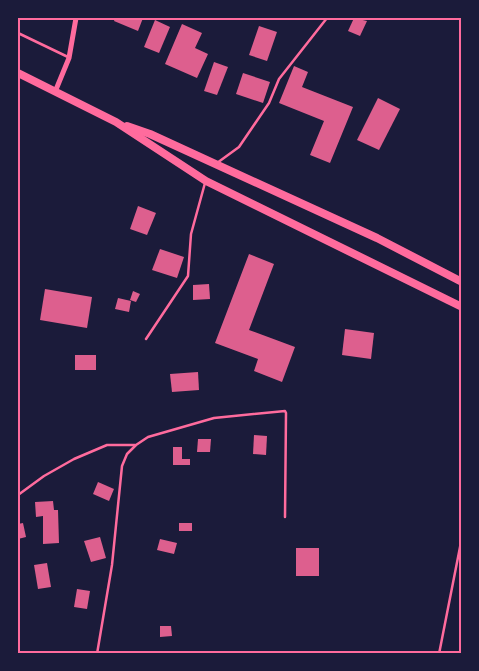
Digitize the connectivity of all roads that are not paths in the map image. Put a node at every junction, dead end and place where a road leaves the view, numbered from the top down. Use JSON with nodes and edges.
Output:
{"nodes":[{"id":1,"x":76,"y":18,"type":"edge"},
{"id":2,"x":327,"y":18,"type":"edge"},
{"id":3,"x":18,"y":33,"type":"edge"},
{"id":4,"x":69,"y":58,"type":"junction"},
{"id":5,"x":18,"y":73,"type":"edge"},
{"id":6,"x":55,"y":92,"type":"junction"},
{"id":7,"x":116,"y":122,"type":"junction"},
{"id":8,"x":216,"y":164,"type":"junction"},
{"id":9,"x":206,"y":181,"type":"junction"},
{"id":10,"x":462,"y":282,"type":"edge"},
{"id":11,"x":462,"y":307,"type":"edge"},
{"id":12,"x":146,"y":339,"type":"dead end"},
{"id":13,"x":136,"y":445,"type":"junction"},
{"id":14,"x":18,"y":495,"type":"edge"},
{"id":15,"x":285,"y":517,"type":"dead end"},
{"id":16,"x":462,"y":537,"type":"edge"},
{"id":17,"x":97,"y":654,"type":"edge"},
{"id":18,"x":439,"y":654,"type":"edge"}],
"edges":[{"from":1,"to":4,"type":"street"},
{"from":2,"to":8,"type":"lane"},
{"from":3,"to":4,"type":"lane"},
{"from":4,"to":6,"type":"street"},
{"from":5,"to":6,"type":"main road"},
{"from":6,"to":7,"type":"main road"},
{"from":7,"to":8,"type":"main road"},
{"from":7,"to":9,"type":"main road"},
{"from":8,"to":10,"type":"main road"},
{"from":9,"to":11,"type":"main road"},
{"from":9,"to":12,"type":"lane"},
{"from":13,"to":14,"type":"lane"},
{"from":13,"to":15,"type":"lane"},
{"from":13,"to":17,"type":"lane"},
{"from":16,"to":18,"type":"lane"}]}
